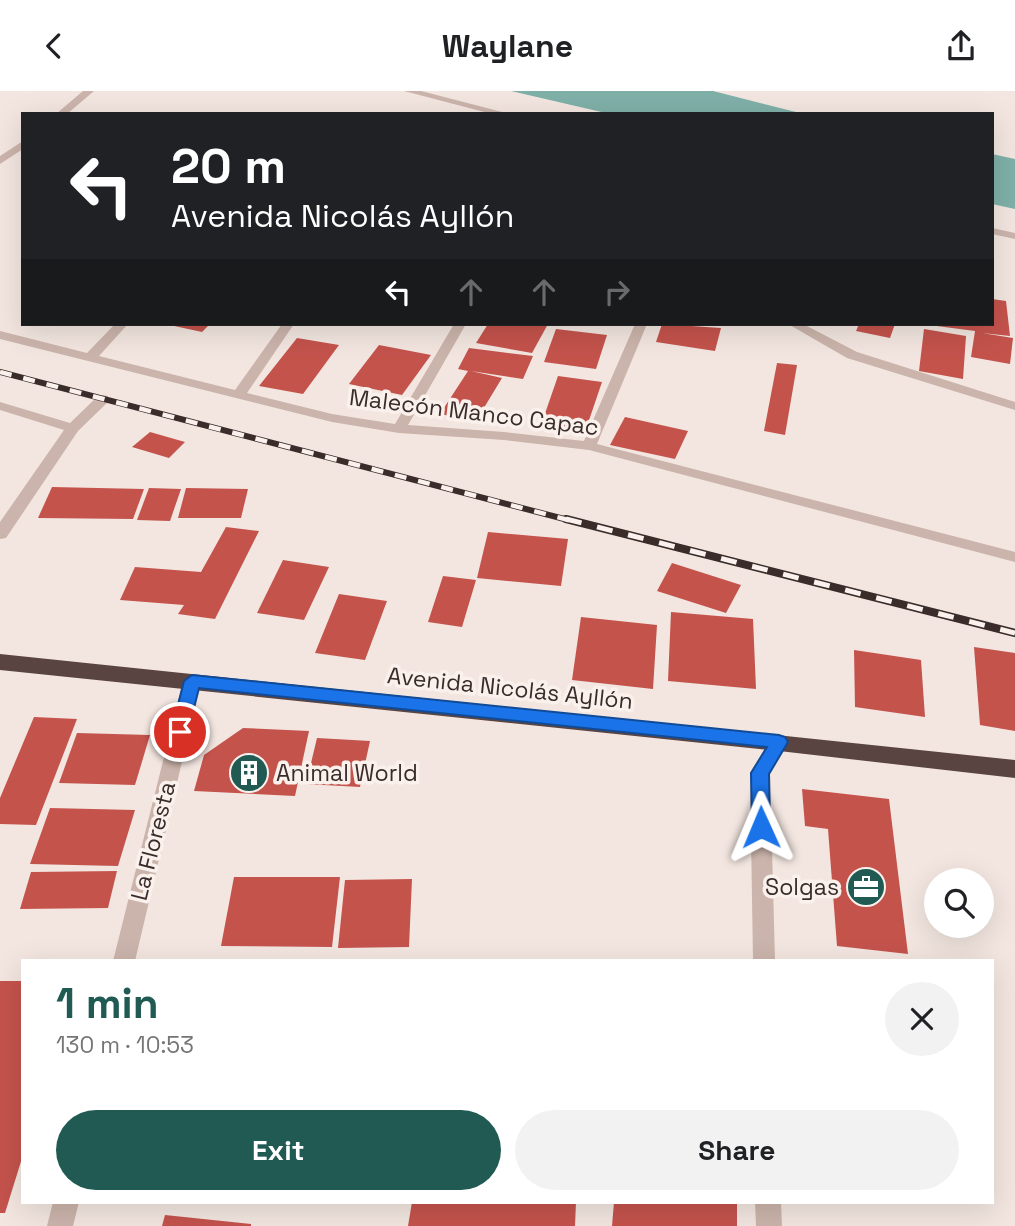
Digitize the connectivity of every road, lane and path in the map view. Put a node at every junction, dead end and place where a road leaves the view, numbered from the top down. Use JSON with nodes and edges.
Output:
{"nodes":[{"id":1,"x":409,"y":91,"type":"edge"},
{"id":2,"x":89,"y":92,"type":"edge"},
{"id":3,"x":64,"y":112,"type":"edge"},
{"id":4,"x":497,"y":112,"type":"edge"},
{"id":5,"x":21,"y":145,"type":"edge"},
{"id":6,"x":0,"y":161,"type":"edge"},
{"id":7,"x":994,"y":231,"type":"edge"},
{"id":8,"x":1015,"y":236,"type":"edge"},
{"id":9,"x":120,"y":326,"type":"edge"},
{"id":10,"x":288,"y":326,"type":"edge"},
{"id":11,"x":459,"y":326,"type":"edge"},
{"id":12,"x":639,"y":326,"type":"edge"},
{"id":13,"x":798,"y":326,"type":"edge"},
{"id":14,"x":0,"y":335,"type":"edge"},
{"id":15,"x":90,"y":357,"type":"junction"},
{"id":16,"x":238,"y":395,"type":"junction"},
{"id":17,"x":103,"y":399,"type":"dead end"},
{"id":18,"x":0,"y":406,"type":"edge"},
{"id":19,"x":1015,"y":406,"type":"edge"},
{"id":20,"x":73,"y":428,"type":"junction"},
{"id":21,"x":399,"y":429,"type":"junction"},
{"id":22,"x":589,"y":446,"type":"junction"},
{"id":23,"x":0,"y":534,"type":"edge"},
{"id":24,"x":1015,"y":557,"type":"edge"},
{"id":25,"x":0,"y":662,"type":"edge"},
{"id":26,"x":192,"y":681,"type":"junction"},
{"id":27,"x":779,"y":742,"type":"junction"},
{"id":28,"x":1015,"y":769,"type":"edge"},
{"id":29,"x":124,"y":959,"type":"edge"},
{"id":30,"x":764,"y":959,"type":"edge"},
{"id":31,"x":66,"y":1204,"type":"edge"},
{"id":32,"x":768,"y":1204,"type":"edge"},
{"id":33,"x":60,"y":1226,"type":"edge"},
{"id":34,"x":769,"y":1226,"type":"edge"}],
"edges":[{"from":1,"to":4,"type":"street"},
{"from":2,"to":3,"type":"street"},
{"from":5,"to":6,"type":"street"},
{"from":7,"to":8,"type":"street"},
{"from":9,"to":15,"type":"street"},
{"from":10,"to":16,"type":"street"},
{"from":11,"to":21,"type":"street"},
{"from":12,"to":22,"type":"street"},
{"from":13,"to":19,"type":"street"},
{"from":14,"to":15,"type":"street","name":"Malecón Manco Capac"},
{"from":15,"to":16,"type":"street","name":"Malecón Manco Capac"},
{"from":16,"to":21,"type":"street","name":"Malecón Manco Capac"},
{"from":17,"to":20,"type":"street"},
{"from":18,"to":20,"type":"street"},
{"from":20,"to":23,"type":"street"},
{"from":21,"to":22,"type":"street","name":"Malecón Manco Capac"},
{"from":22,"to":24,"type":"street","name":"Malecón Manco Capac"},
{"from":25,"to":26,"type":"highway","name":"Avenida Nicolás Ayllón"},
{"from":26,"to":27,"type":"highway","name":"Avenida Nicolás Ayllón"},
{"from":26,"to":29,"type":"street","name":"La Floresta"},
{"from":27,"to":28,"type":"highway","name":"Avenida Nicolás Ayllón"},
{"from":27,"to":30,"type":"street"},
{"from":31,"to":33,"type":"street"},
{"from":32,"to":34,"type":"street"}]}
